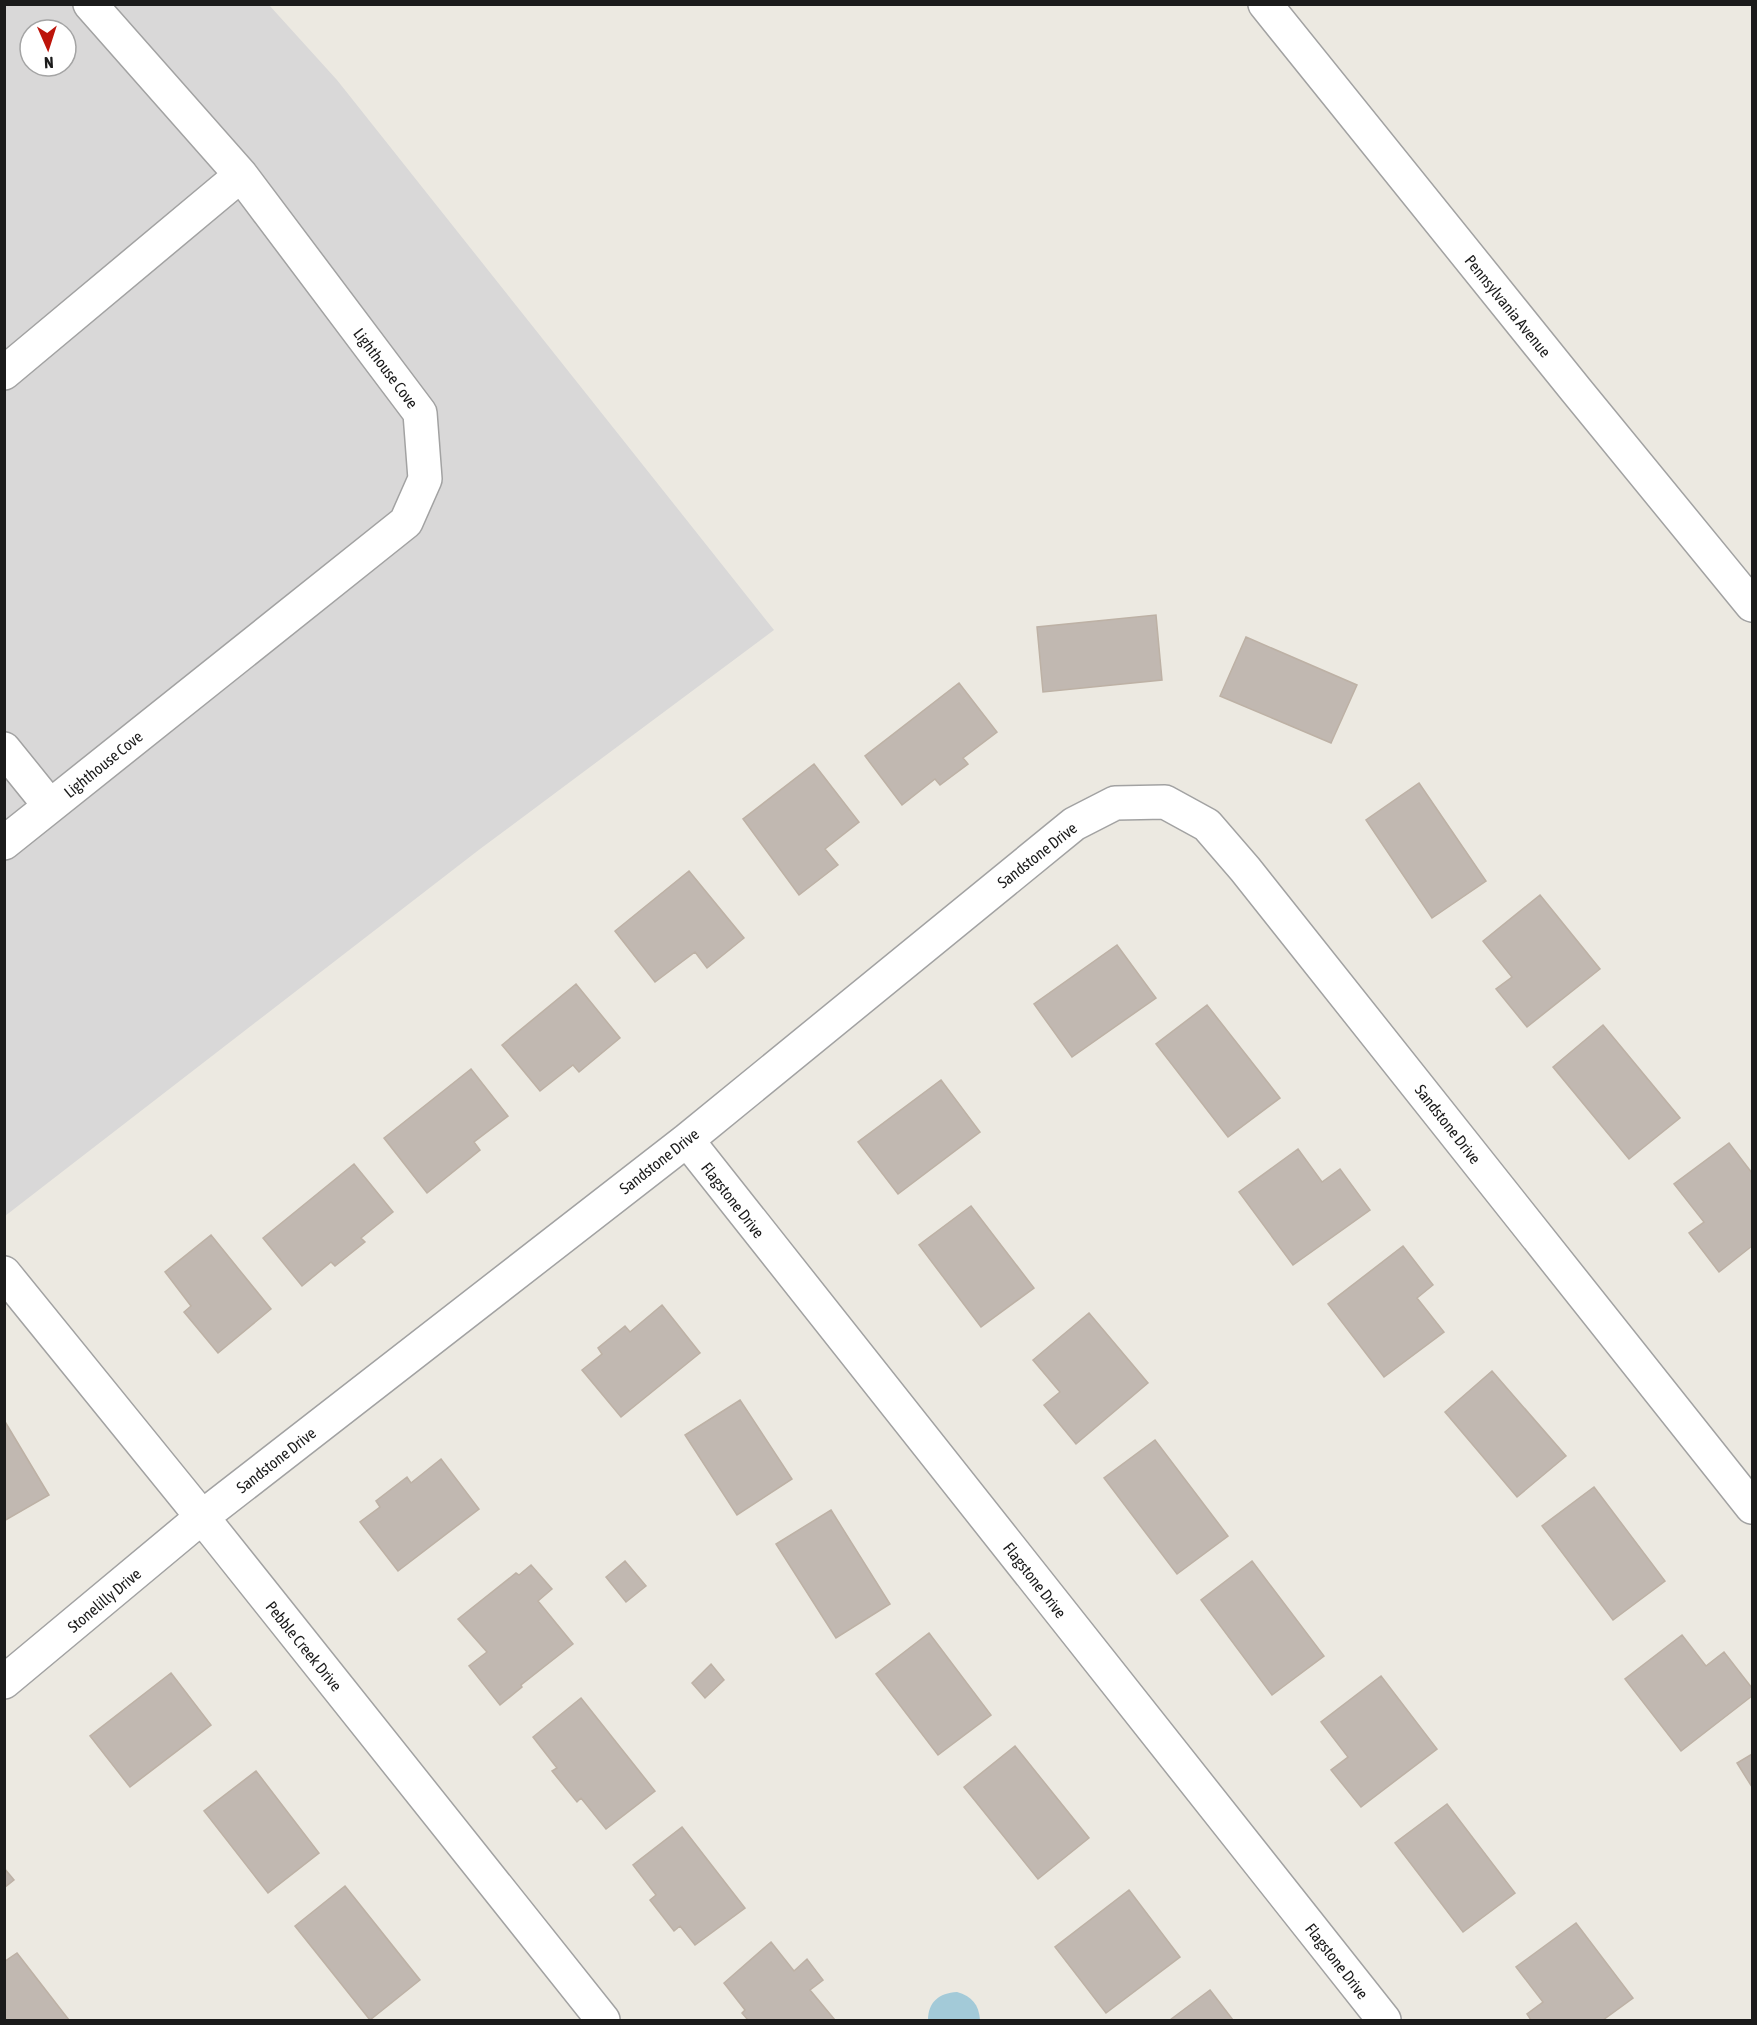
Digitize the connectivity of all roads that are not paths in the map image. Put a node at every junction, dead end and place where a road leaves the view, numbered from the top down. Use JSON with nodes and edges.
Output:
{"nodes":[{"id":1,"x":90,"y":4,"type":"edge"},
{"id":2,"x":1265,"y":4,"type":"edge"},
{"id":3,"x":241,"y":175,"type":"junction"},
{"id":4,"x":4,"y":373,"type":"edge"},
{"id":5,"x":1752,"y":604,"type":"edge"},
{"id":6,"x":4,"y":749,"type":"edge"},
{"id":7,"x":50,"y":806,"type":"junction"},
{"id":8,"x":4,"y":843,"type":"edge"},
{"id":9,"x":687,"y":1140,"type":"junction"},
{"id":10,"x":4,"y":1273,"type":"edge"},
{"id":11,"x":1752,"y":1506,"type":"edge"},
{"id":12,"x":202,"y":1517,"type":"junction"},
{"id":13,"x":4,"y":1682,"type":"edge"},
{"id":14,"x":603,"y":2020,"type":"edge"},
{"id":15,"x":1384,"y":2020,"type":"edge"}],
"edges":[{"from":1,"to":3,"type":"street","name":"Lighthouse Cove"},
{"from":2,"to":5,"type":"street","name":"Pennsylvania Avenue"},
{"from":3,"to":4,"type":"street"},
{"from":3,"to":7,"type":"street","name":"Lighthouse Cove"},
{"from":6,"to":7,"type":"street"},
{"from":7,"to":8,"type":"street","name":"Lighthouse Cove"},
{"from":9,"to":11,"type":"street","name":"Sandstone Drive"},
{"from":9,"to":12,"type":"street","name":"Sandstone Drive"},
{"from":9,"to":15,"type":"street","name":"Flagstone Drive"},
{"from":10,"to":12,"type":"street","name":"Pebble Creek Drive"},
{"from":12,"to":13,"type":"street","name":"Stonelilly Drive"},
{"from":12,"to":14,"type":"street","name":"Pebble Creek Drive"}]}
